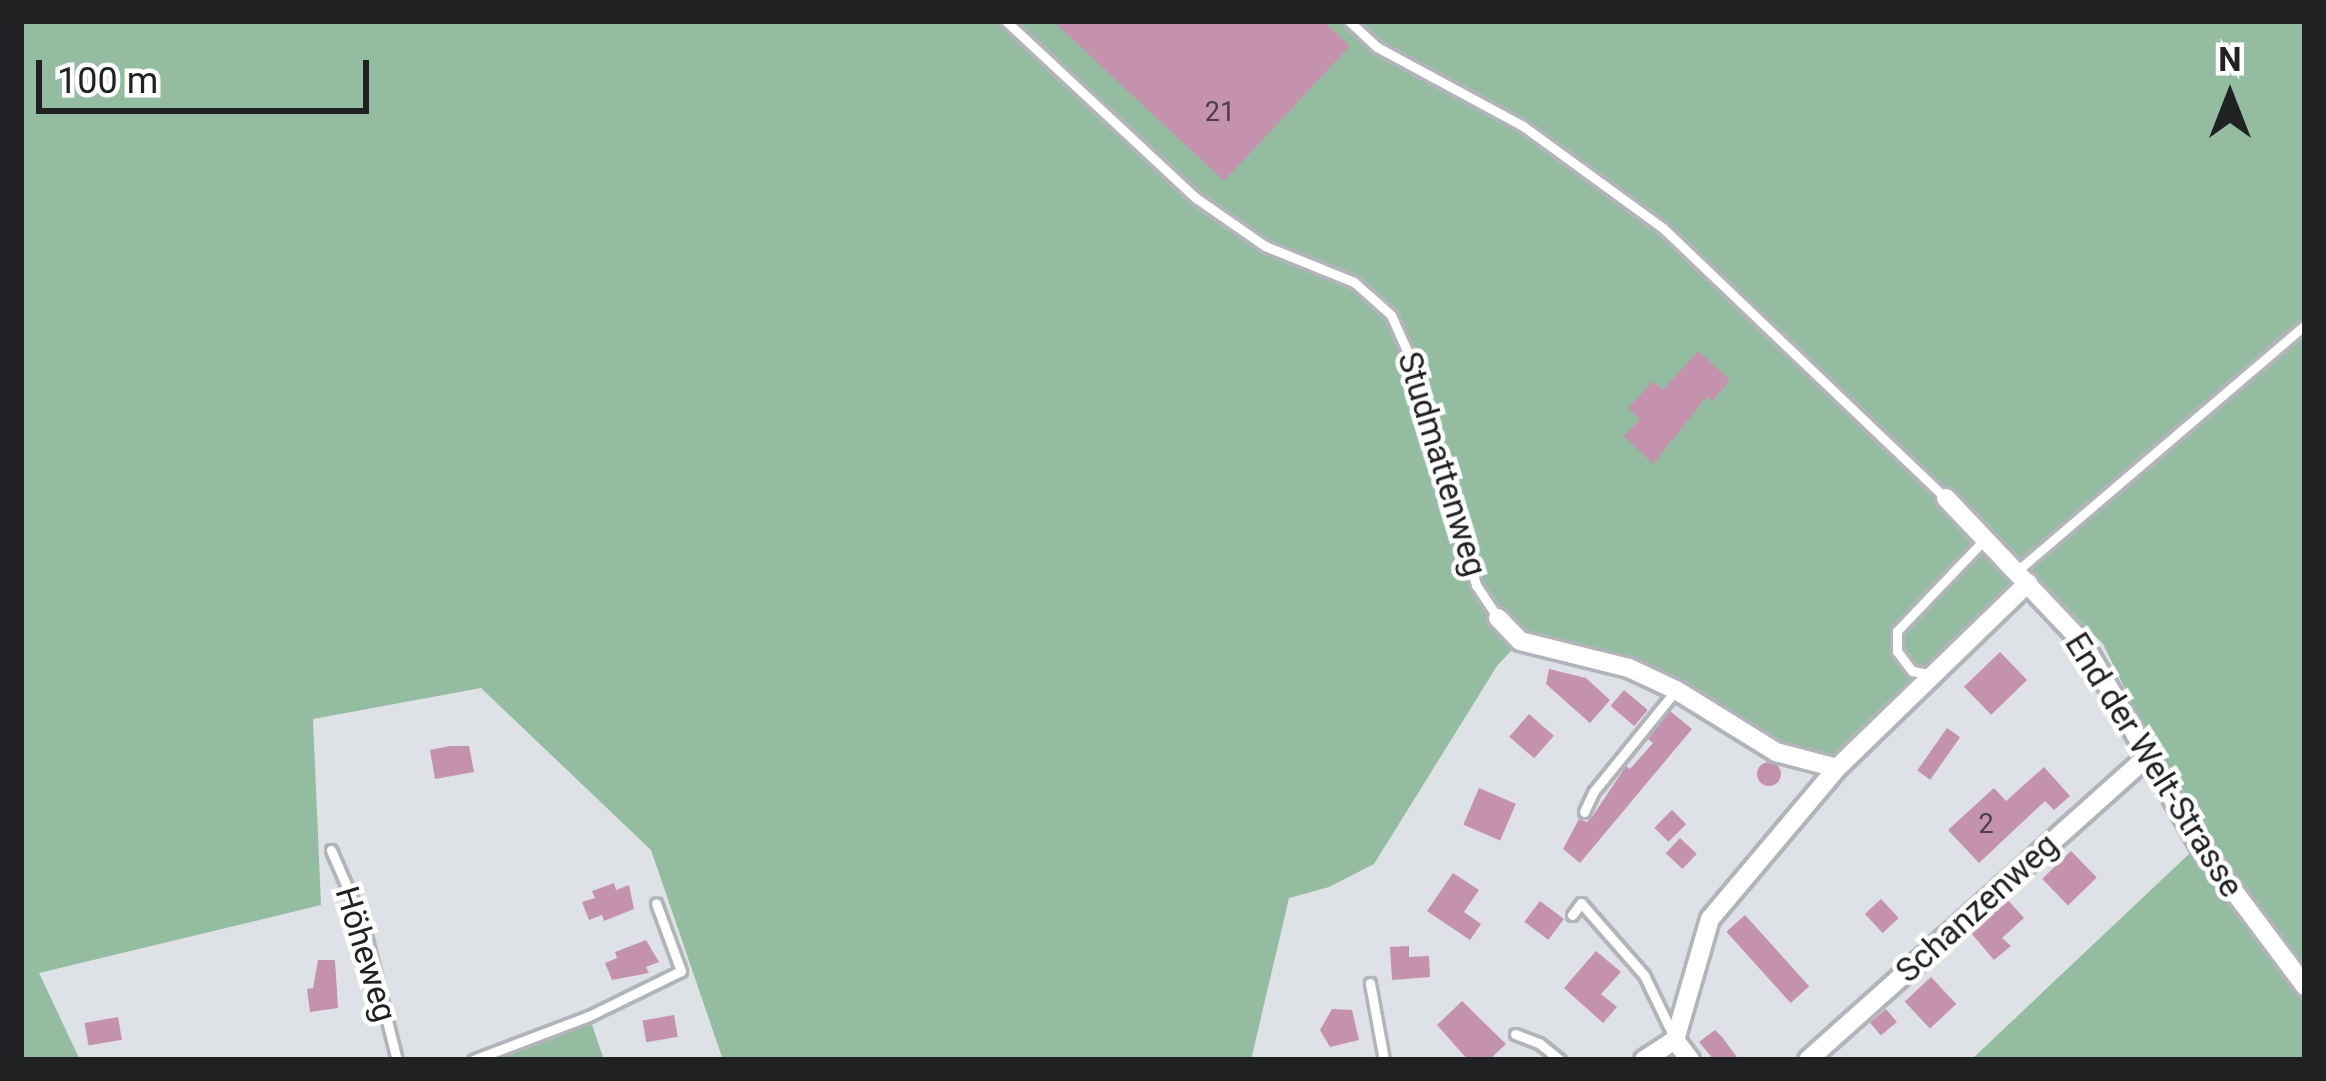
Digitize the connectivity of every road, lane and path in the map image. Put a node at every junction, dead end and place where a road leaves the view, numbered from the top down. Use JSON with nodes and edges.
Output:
{"nodes":[{"id":1,"x":1006,"y":21,"type":"edge"},
{"id":2,"x":1349,"y":21,"type":"edge"},
{"id":3,"x":2305,"y":325,"type":"edge"},
{"id":4,"x":1946,"y":498,"type":"joint"},
{"id":5,"x":1985,"y":539,"type":"junction"},
{"id":6,"x":2023,"y":577,"type":"junction"},
{"id":7,"x":1498,"y":618,"type":"joint"},
{"id":8,"x":1935,"y":675,"type":"junction"},
{"id":9,"x":1676,"y":689,"type":"junction"},
{"id":10,"x":2147,"y":757,"type":"junction"},
{"id":11,"x":1837,"y":767,"type":"junction"},
{"id":12,"x":1584,"y":812,"type":"dead end"},
{"id":13,"x":331,"y":850,"type":"dead end"},
{"id":14,"x":656,"y":903,"type":"dead end"},
{"id":15,"x":1572,"y":915,"type":"dead end"},
{"id":16,"x":1370,"y":983,"type":"dead end"},
{"id":17,"x":2305,"y":986,"type":"edge"},
{"id":18,"x":1515,"y":1034,"type":"dead end"},
{"id":19,"x":1675,"y":1040,"type":"junction"},
{"id":20,"x":397,"y":1060,"type":"edge"},
{"id":21,"x":473,"y":1060,"type":"edge"},
{"id":22,"x":1384,"y":1060,"type":"edge"},
{"id":23,"x":1560,"y":1060,"type":"edge"},
{"id":24,"x":1645,"y":1060,"type":"edge"},
{"id":25,"x":1690,"y":1060,"type":"edge"},
{"id":26,"x":1808,"y":1060,"type":"edge"}],
"edges":[{"from":1,"to":7,"type":"lane","name":"Studmattenweg"},
{"from":2,"to":4,"type":"lane"},
{"from":3,"to":6,"type":"lane"},
{"from":4,"to":5,"type":"street","name":"End der Welt-Strasse"},
{"from":5,"to":6,"type":"street","name":"End der Welt-Strasse"},
{"from":5,"to":8,"type":"lane"},
{"from":6,"to":8,"type":"street"},
{"from":6,"to":10,"type":"street","name":"End der Welt-Strasse"},
{"from":7,"to":9,"type":"street","name":"Studmattenweg"},
{"from":8,"to":11,"type":"street"},
{"from":9,"to":11,"type":"street","name":"Studmattenweg"},
{"from":9,"to":12,"type":"lane"},
{"from":10,"to":17,"type":"street","name":"End der Welt-Strasse"},
{"from":10,"to":26,"type":"street","name":"Schanzenweg"},
{"from":11,"to":19,"type":"street"},
{"from":13,"to":20,"type":"lane","name":"Höheweg"},
{"from":14,"to":21,"type":"lane"},
{"from":15,"to":19,"type":"lane"},
{"from":16,"to":22,"type":"lane"},
{"from":18,"to":23,"type":"lane"},
{"from":19,"to":24,"type":"street"},
{"from":19,"to":25,"type":"street"}]}
